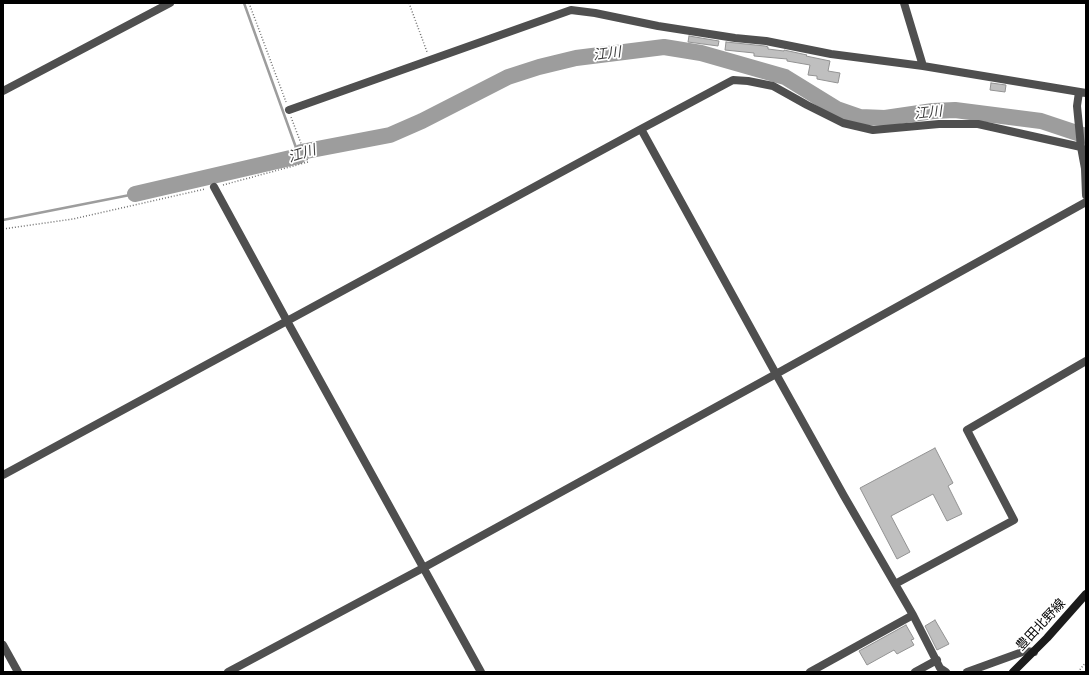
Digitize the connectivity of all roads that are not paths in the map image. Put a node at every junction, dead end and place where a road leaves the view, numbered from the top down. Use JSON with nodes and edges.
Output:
{"nodes":[{"id":1,"x":170,"y":3,"type":"edge"},
{"id":2,"x":904,"y":3,"type":"edge"},
{"id":3,"x":569,"y":6,"type":"edge"},
{"id":4,"x":923,"y":66,"type":"junction"},
{"id":5,"x":3,"y":91,"type":"edge"},
{"id":6,"x":1082,"y":92,"type":"edge"},
{"id":7,"x":289,"y":110,"type":"road end"},
{"id":8,"x":641,"y":129,"type":"junction"},
{"id":9,"x":1080,"y":147,"type":"junction"},
{"id":10,"x":1086,"y":169,"type":"edge"},
{"id":11,"x":214,"y":187,"type":"road end"},
{"id":12,"x":1086,"y":195,"type":"edge"},
{"id":13,"x":1086,"y":202,"type":"edge"},
{"id":14,"x":286,"y":322,"type":"junction"},
{"id":15,"x":1086,"y":362,"type":"edge"},
{"id":16,"x":776,"y":374,"type":"junction"},
{"id":17,"x":3,"y":475,"type":"edge"},
{"id":18,"x":424,"y":568,"type":"junction"},
{"id":19,"x":895,"y":584,"type":"junction"},
{"id":20,"x":1086,"y":594,"type":"edge"},
{"id":21,"x":913,"y":615,"type":"junction"},
{"id":22,"x":3,"y":645,"type":"edge"},
{"id":23,"x":1034,"y":652,"type":"junction"},
{"id":24,"x":937,"y":660,"type":"junction"},
{"id":25,"x":18,"y":672,"type":"edge"},
{"id":26,"x":228,"y":672,"type":"edge"},
{"id":27,"x":481,"y":672,"type":"edge"},
{"id":28,"x":810,"y":672,"type":"edge"},
{"id":29,"x":915,"y":672,"type":"edge"},
{"id":30,"x":946,"y":672,"type":"edge"},
{"id":31,"x":967,"y":672,"type":"edge"},
{"id":32,"x":1013,"y":672,"type":"edge"}],
"edges":[{"from":1,"to":5,"type":"street"},
{"from":2,"to":4,"type":"street"},
{"from":3,"to":4,"type":"street"},
{"from":3,"to":7,"type":"street"},
{"from":4,"to":6,"type":"street"},
{"from":6,"to":9,"type":"street"},
{"from":8,"to":9,"type":"street"},
{"from":8,"to":14,"type":"street"},
{"from":8,"to":16,"type":"street"},
{"from":9,"to":10,"type":"street"},
{"from":10,"to":12,"type":"street"},
{"from":11,"to":14,"type":"street"},
{"from":13,"to":16,"type":"street"},
{"from":14,"to":17,"type":"street"},
{"from":14,"to":18,"type":"street"},
{"from":15,"to":19,"type":"street"},
{"from":16,"to":18,"type":"street"},
{"from":16,"to":19,"type":"street"},
{"from":18,"to":26,"type":"street"},
{"from":18,"to":27,"type":"street"},
{"from":19,"to":21,"type":"street"},
{"from":20,"to":23,"type":"main road","name":"豊田北野線"},
{"from":21,"to":24,"type":"street"},
{"from":21,"to":28,"type":"street"},
{"from":22,"to":25,"type":"street"},
{"from":23,"to":31,"type":"street"},
{"from":23,"to":32,"type":"main road","name":"豊田北野線"},
{"from":24,"to":29,"type":"street"},
{"from":24,"to":30,"type":"street"}]}
